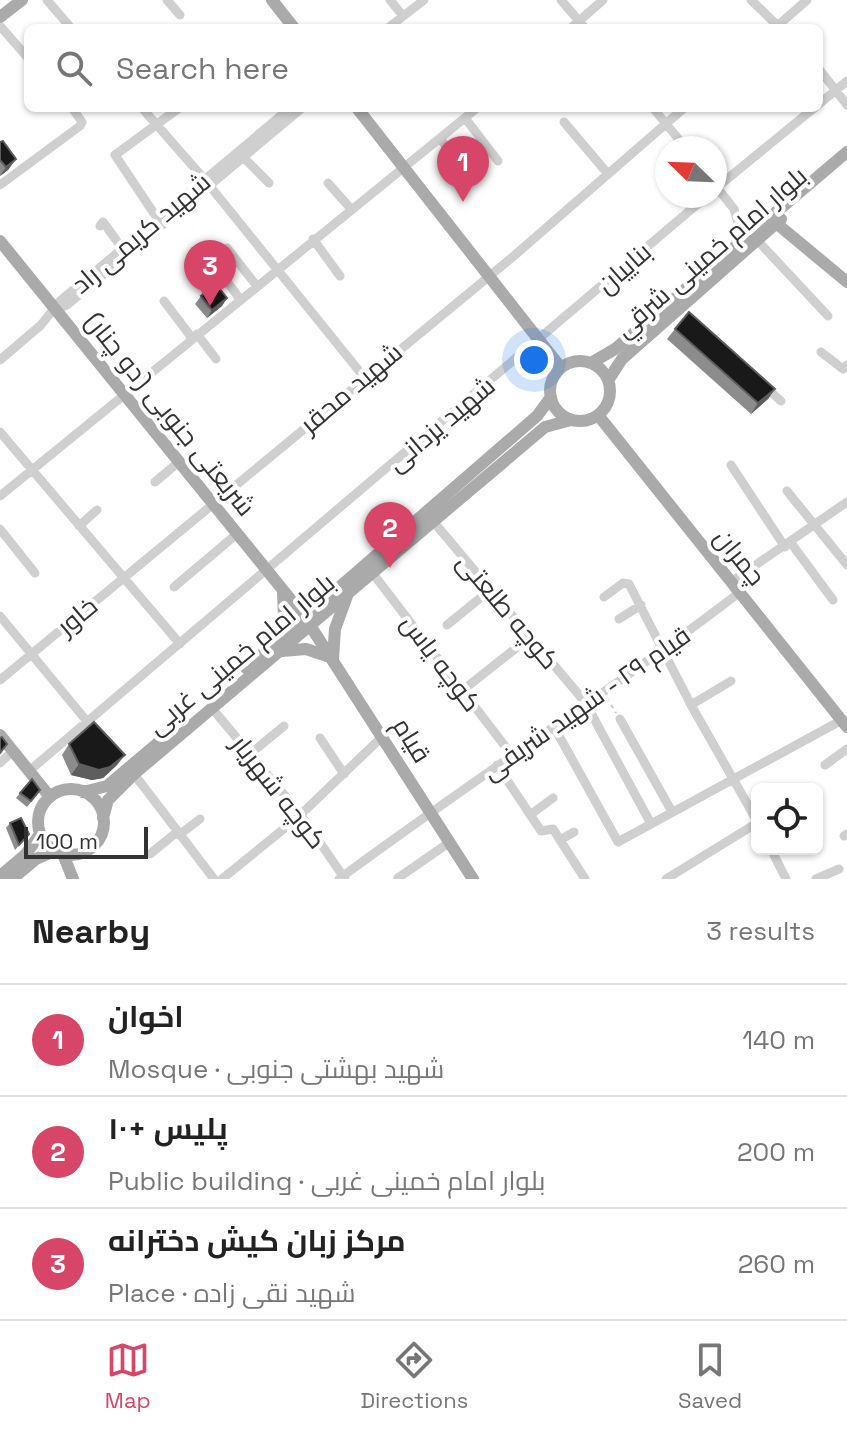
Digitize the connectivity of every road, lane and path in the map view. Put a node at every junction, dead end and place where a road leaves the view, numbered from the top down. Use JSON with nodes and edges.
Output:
{"nodes":[{"id":1,"x":22,"y":0,"type":"edge"},
{"id":2,"x":47,"y":0,"type":"edge"},
{"id":3,"x":167,"y":0,"type":"edge"},
{"id":4,"x":272,"y":0,"type":"edge"},
{"id":5,"x":390,"y":0,"type":"edge"},
{"id":6,"x":424,"y":0,"type":"edge"},
{"id":7,"x":561,"y":0,"type":"edge"},
{"id":8,"x":603,"y":0,"type":"edge"},
{"id":9,"x":751,"y":0,"type":"edge"},
{"id":10,"x":807,"y":0,"type":"edge"},
{"id":11,"x":180,"y":15,"type":"dead end"},
{"id":12,"x":1,"y":16,"type":"edge"},
{"id":13,"x":403,"y":16,"type":"junction"},
{"id":14,"x":68,"y":24,"type":"edge"},
{"id":15,"x":289,"y":24,"type":"edge"},
{"id":16,"x":393,"y":24,"type":"edge"},
{"id":17,"x":577,"y":24,"type":"edge"},
{"id":18,"x":580,"y":24,"type":"edge"},
{"id":19,"x":775,"y":24,"type":"edge"},
{"id":20,"x":781,"y":24,"type":"edge"},
{"id":21,"x":24,"y":52,"type":"edge"},
{"id":22,"x":823,"y":73,"type":"edge"},
{"id":23,"x":847,"y":81,"type":"edge"},
{"id":24,"x":838,"y":89,"type":"junction"},
{"id":25,"x":823,"y":101,"type":"edge"},
{"id":26,"x":847,"y":105,"type":"edge"},
{"id":27,"x":75,"y":112,"type":"edge"},
{"id":28,"x":146,"y":112,"type":"edge"},
{"id":29,"x":174,"y":112,"type":"edge"},
{"id":30,"x":286,"y":112,"type":"edge"},
{"id":31,"x":297,"y":112,"type":"edge"},
{"id":32,"x":360,"y":112,"type":"edge"},
{"id":33,"x":472,"y":112,"type":"edge"},
{"id":34,"x":656,"y":112,"type":"edge"},
{"id":35,"x":679,"y":112,"type":"edge"},
{"id":36,"x":809,"y":112,"type":"edge"},
{"id":37,"x":465,"y":118,"type":"junction"},
{"id":38,"x":564,"y":122,"type":"dead end"},
{"id":39,"x":666,"y":123,"type":"junction"},
{"id":40,"x":157,"y":125,"type":"junction"},
{"id":41,"x":676,"y":136,"type":"edge"},
{"id":42,"x":440,"y":139,"type":"junction"},
{"id":43,"x":847,"y":152,"type":"edge"},
{"id":44,"x":244,"y":158,"type":"junction"},
{"id":45,"x":498,"y":161,"type":"dead end"},
{"id":46,"x":847,"y":163,"type":"edge"},
{"id":47,"x":464,"y":166,"type":"dead end"},
{"id":48,"x":404,"y":167,"type":"junction"},
{"id":49,"x":608,"y":174,"type":"junction"},
{"id":50,"x":727,"y":178,"type":"edge"},
{"id":51,"x":269,"y":183,"type":"dead end"},
{"id":52,"x":328,"y":183,"type":"dead end"},
{"id":53,"x":208,"y":184,"type":"junction"},
{"id":54,"x":0,"y":185,"type":"edge"},
{"id":55,"x":727,"y":200,"type":"edge"},
{"id":56,"x":693,"y":208,"type":"edge"},
{"id":57,"x":351,"y":209,"type":"junction"},
{"id":58,"x":157,"y":218,"type":"junction"},
{"id":59,"x":776,"y":223,"type":"junction"},
{"id":60,"x":100,"y":226,"type":"dead end"},
{"id":61,"x":313,"y":239,"type":"junction"},
{"id":62,"x":757,"y":240,"type":"junction"},
{"id":63,"x":0,"y":241,"type":"edge"},
{"id":64,"x":743,"y":241,"type":"junction"},
{"id":65,"x":122,"y":248,"type":"junction"},
{"id":66,"x":227,"y":248,"type":"dead end"},
{"id":67,"x":275,"y":270,"type":"junction"},
{"id":68,"x":489,"y":274,"type":"junction"},
{"id":69,"x":340,"y":276,"type":"dead end"},
{"id":70,"x":225,"y":279,"type":"dead end"},
{"id":71,"x":847,"y":282,"type":"edge"},
{"id":72,"x":256,"y":285,"type":"junction"},
{"id":73,"x":240,"y":299,"type":"junction"},
{"id":74,"x":164,"y":301,"type":"dead end"},
{"id":75,"x":56,"y":310,"type":"junction"},
{"id":76,"x":828,"y":316,"type":"dead end"},
{"id":77,"x":194,"y":336,"type":"junction"},
{"id":78,"x":540,"y":340,"type":"junction"},
{"id":79,"x":821,"y":352,"type":"dead end"},
{"id":80,"x":216,"y":359,"type":"dead end"},
{"id":81,"x":0,"y":360,"type":"edge"},
{"id":82,"x":591,"y":363,"type":"junction"},
{"id":83,"x":847,"y":365,"type":"edge"},
{"id":84,"x":561,"y":368,"type":"junction"},
{"id":85,"x":364,"y":377,"type":"junction"},
{"id":86,"x":609,"y":379,"type":"junction"},
{"id":87,"x":757,"y":380,"type":"edge"},
{"id":88,"x":125,"y":394,"type":"junction"},
{"id":89,"x":551,"y":397,"type":"junction"},
{"id":90,"x":781,"y":401,"type":"dead end"},
{"id":91,"x":598,"y":415,"type":"junction"},
{"id":92,"x":571,"y":420,"type":"junction"},
{"id":93,"x":0,"y":432,"type":"edge"},
{"id":94,"x":180,"y":461,"type":"junction"},
{"id":95,"x":731,"y":465,"type":"dead end"},
{"id":96,"x":32,"y":470,"type":"junction"},
{"id":97,"x":155,"y":482,"type":"dead end"},
{"id":98,"x":787,"y":491,"type":"dead end"},
{"id":99,"x":0,"y":496,"type":"edge"},
{"id":100,"x":847,"y":502,"type":"edge"},
{"id":101,"x":213,"y":503,"type":"junction"},
{"id":102,"x":97,"y":510,"type":"dead end"},
{"id":103,"x":432,"y":520,"type":"junction"},
{"id":104,"x":79,"y":526,"type":"junction"},
{"id":105,"x":816,"y":527,"type":"junction"},
{"id":106,"x":0,"y":529,"type":"edge"},
{"id":107,"x":238,"y":533,"type":"junction"},
{"id":108,"x":788,"y":545,"type":"junction"},
{"id":109,"x":847,"y":565,"type":"edge"},
{"id":110,"x":268,"y":570,"type":"junction"},
{"id":111,"x":371,"y":571,"type":"junction"},
{"id":112,"x":35,"y":573,"type":"dead end"},
{"id":113,"x":123,"y":578,"type":"junction"},
{"id":114,"x":731,"y":582,"type":"junction"},
{"id":115,"x":174,"y":587,"type":"dead end"},
{"id":116,"x":282,"y":589,"type":"junction"},
{"id":117,"x":351,"y":589,"type":"junction"},
{"id":118,"x":490,"y":590,"type":"junction"},
{"id":119,"x":740,"y":592,"type":"junction"},
{"id":120,"x":604,"y":597,"type":"dead end"},
{"id":121,"x":833,"y":600,"type":"dead end"},
{"id":122,"x":641,"y":605,"type":"junction"},
{"id":123,"x":0,"y":616,"type":"edge"},
{"id":124,"x":619,"y":619,"type":"dead end"},
{"id":125,"x":308,"y":621,"type":"junction"},
{"id":126,"x":447,"y":625,"type":"dead end"},
{"id":127,"x":530,"y":637,"type":"junction"},
{"id":128,"x":180,"y":644,"type":"junction"},
{"id":129,"x":275,"y":649,"type":"junction"},
{"id":130,"x":665,"y":650,"type":"junction"},
{"id":131,"x":31,"y":655,"type":"junction"},
{"id":132,"x":333,"y":658,"type":"junction"},
{"id":133,"x":0,"y":680,"type":"edge"},
{"id":134,"x":731,"y":681,"type":"dead end"},
{"id":135,"x":463,"y":690,"type":"junction"},
{"id":136,"x":603,"y":690,"type":"junction"},
{"id":137,"x":585,"y":702,"type":"junction"},
{"id":138,"x":691,"y":705,"type":"junction"},
{"id":139,"x":211,"y":707,"type":"junction"},
{"id":140,"x":620,"y":719,"type":"joint"},
{"id":141,"x":87,"y":722,"type":"junction"},
{"id":142,"x":844,"y":723,"type":"edge"},
{"id":143,"x":553,"y":725,"type":"junction"},
{"id":144,"x":284,"y":726,"type":"dead end"},
{"id":145,"x":98,"y":733,"type":"edge"},
{"id":146,"x":0,"y":735,"type":"edge"},
{"id":147,"x":383,"y":736,"type":"junction"},
{"id":148,"x":320,"y":738,"type":"dead end"},
{"id":149,"x":847,"y":749,"type":"edge"},
{"id":150,"x":13,"y":751,"type":"junction"},
{"id":151,"x":250,"y":754,"type":"junction"},
{"id":152,"x":511,"y":754,"type":"junction"},
{"id":153,"x":119,"y":755,"type":"edge"},
{"id":154,"x":0,"y":763,"type":"edge"},
{"id":155,"x":497,"y":765,"type":"junction"},
{"id":156,"x":825,"y":765,"type":"dead end"},
{"id":157,"x":132,"y":770,"type":"junction"},
{"id":158,"x":29,"y":771,"type":"junction"},
{"id":159,"x":344,"y":774,"type":"junction"},
{"id":160,"x":733,"y":779,"type":"junction"},
{"id":161,"x":83,"y":792,"type":"junction"},
{"id":162,"x":50,"y":797,"type":"junction"},
{"id":163,"x":553,"y":798,"type":"dead end"},
{"id":164,"x":671,"y":810,"type":"junction"},
{"id":165,"x":431,"y":811,"type":"junction"},
{"id":166,"x":751,"y":811,"type":"edge"},
{"id":167,"x":301,"y":815,"type":"junction"},
{"id":168,"x":530,"y":815,"type":"junction"},
{"id":169,"x":103,"y":818,"type":"junction"},
{"id":170,"x":200,"y":819,"type":"dead end"},
{"id":171,"x":650,"y":822,"type":"junction"},
{"id":172,"x":751,"y":826,"type":"edge"},
{"id":173,"x":574,"y":832,"type":"dead end"},
{"id":174,"x":178,"y":833,"type":"junction"},
{"id":175,"x":40,"y":834,"type":"junction"},
{"id":176,"x":560,"y":840,"type":"junction"},
{"id":177,"x":450,"y":842,"type":"junction"},
{"id":178,"x":59,"y":853,"type":"junction"},
{"id":179,"x":150,"y":854,"type":"dead end"},
{"id":180,"x":774,"y":855,"type":"edge"},
{"id":181,"x":839,"y":869,"type":"dead end"},
{"id":182,"x":0,"y":876,"type":"edge"},
{"id":183,"x":785,"y":876,"type":"edge"},
{"id":184,"x":342,"y":878,"type":"edge"},
{"id":185,"x":398,"y":878,"type":"edge"},
{"id":186,"x":12,"y":879,"type":"edge"},
{"id":187,"x":73,"y":879,"type":"edge"},
{"id":188,"x":214,"y":879,"type":"edge"},
{"id":189,"x":222,"y":879,"type":"edge"},
{"id":190,"x":473,"y":879,"type":"edge"},
{"id":191,"x":585,"y":879,"type":"edge"},
{"id":192,"x":666,"y":879,"type":"edge"},
{"id":193,"x":773,"y":879,"type":"edge"},
{"id":194,"x":816,"y":879,"type":"edge"}],
"edges":[{"from":1,"to":12,"type":"main road"},
{"from":2,"to":14,"type":"street"},
{"from":3,"to":11,"type":"street"},
{"from":4,"to":15,"type":"main road"},
{"from":5,"to":13,"type":"street"},
{"from":6,"to":13,"type":"street"},
{"from":7,"to":17,"type":"street"},
{"from":8,"to":18,"type":"street"},
{"from":9,"to":19,"type":"street"},
{"from":10,"to":20,"type":"street"},
{"from":12,"to":21,"type":"street"},
{"from":13,"to":16,"type":"street"},
{"from":22,"to":24,"type":"street"},
{"from":23,"to":24,"type":"street"},
{"from":24,"to":25,"type":"street"},
{"from":24,"to":26,"type":"street"},
{"from":27,"to":54,"type":"street"},
{"from":28,"to":40,"type":"street"},
{"from":29,"to":40,"type":"street"},
{"from":30,"to":53,"type":"street","name":"شهید کریمی راد"},
{"from":31,"to":44,"type":"street","name":"شهید کریمی راد"},
{"from":32,"to":48,"type":"main road"},
{"from":33,"to":37,"type":"street"},
{"from":34,"to":39,"type":"street"},
{"from":35,"to":39,"type":"street","name":"شهید محقر"},
{"from":36,"to":50,"type":"street"},
{"from":37,"to":42,"type":"street"},
{"from":37,"to":45,"type":"street"},
{"from":38,"to":49,"type":"street"},
{"from":39,"to":41,"type":"street"},
{"from":39,"to":49,"type":"street","name":"شهید محقر"},
{"from":40,"to":53,"type":"street"},
{"from":40,"to":58,"type":"street"},
{"from":42,"to":47,"type":"street"},
{"from":42,"to":48,"type":"street"},
{"from":43,"to":64,"type":"main road","name":"بلوار امام خمینی شرقي"},
{"from":44,"to":51,"type":"street"},
{"from":44,"to":53,"type":"street","name":"شهید کریمی راد"},
{"from":46,"to":59,"type":"main road","name":"بلوار امام خمینی شرقي"},
{"from":48,"to":57,"type":"street"},
{"from":48,"to":68,"type":"main road"},
{"from":49,"to":68,"type":"street","name":"شهید محقر"},
{"from":52,"to":57,"type":"street"},
{"from":53,"to":58,"type":"street","name":"شهید کریمی راد"},
{"from":53,"to":67,"type":"street"},
{"from":53,"to":75,"type":"street","name":"شهید کریمی راد"},
{"from":55,"to":64,"type":"street"},
{"from":56,"to":78,"type":"street","name":"بناییان"},
{"from":57,"to":61,"type":"street"},
{"from":58,"to":65,"type":"street","name":"شهید کریمی راد"},
{"from":59,"to":62,"type":"main road","name":"بلوار امام خمینی شرقي"},
{"from":59,"to":71,"type":"main road"},
{"from":60,"to":65,"type":"street"},
{"from":61,"to":67,"type":"street"},
{"from":61,"to":69,"type":"street"},
{"from":62,"to":76,"type":"street"},
{"from":62,"to":86,"type":"main road","name":"بلوار امام خمینی شرقي"},
{"from":63,"to":75,"type":"main road","name":"شریعتی جنوبی (دو چنار)"},
{"from":64,"to":82,"type":"main road","name":"بلوار امام خمینی شرقي"},
{"from":65,"to":75,"type":"street","name":"شهید کریمی راد"},
{"from":66,"to":72,"type":"street"},
{"from":67,"to":72,"type":"street"},
{"from":67,"to":85,"type":"street"},
{"from":68,"to":78,"type":"main road"},
{"from":68,"to":85,"type":"street","name":"شهید محقر"},
{"from":70,"to":73,"type":"street"},
{"from":72,"to":73,"type":"street"},
{"from":73,"to":77,"type":"street"},
{"from":74,"to":77,"type":"street"},
{"from":75,"to":81,"type":"street"},
{"from":75,"to":88,"type":"main road","name":"شریعتی جنوبی (دو چنار)"},
{"from":77,"to":80,"type":"street"},
{"from":77,"to":88,"type":"street"},
{"from":78,"to":84,"type":"main road"},
{"from":78,"to":110,"type":"street","name":"شهید یزدانی"},
{"from":79,"to":83,"type":"street"},
{"from":82,"to":84,"type":"main road"},
{"from":82,"to":86,"type":"main road"},
{"from":84,"to":89,"type":"main road"},
{"from":85,"to":101,"type":"street","name":"شهید محقر"},
{"from":86,"to":91,"type":"main road"},
{"from":87,"to":90,"type":"street"},
{"from":88,"to":94,"type":"main road","name":"شریعتی جنوبی (دو چنار)"},
{"from":88,"to":96,"type":"street"},
{"from":89,"to":92,"type":"main road"},
{"from":89,"to":125,"type":"main road","name":"بلوار امام خمینی غربی"},
{"from":91,"to":92,"type":"main road"},
{"from":91,"to":114,"type":"main road","name":"چمران"},
{"from":92,"to":103,"type":"main road","name":"بلوار امام خمینی غربی"},
{"from":93,"to":96,"type":"street"},
{"from":94,"to":97,"type":"street"},
{"from":94,"to":101,"type":"main road","name":"شریعتی جنوبی (دو چنار)"},
{"from":95,"to":108,"type":"street"},
{"from":96,"to":99,"type":"street"},
{"from":96,"to":104,"type":"street"},
{"from":98,"to":105,"type":"street"},
{"from":100,"to":105,"type":"street"},
{"from":101,"to":107,"type":"main road","name":"شریعتی جنوبی (دو چنار)"},
{"from":101,"to":113,"type":"street","name":"شهید محقر"},
{"from":102,"to":104,"type":"street"},
{"from":103,"to":111,"type":"main road","name":"بلوار امام خمینی غربی"},
{"from":103,"to":118,"type":"street","name":"کوچه طلعتی"},
{"from":104,"to":113,"type":"street"},
{"from":105,"to":108,"type":"street"},
{"from":105,"to":109,"type":"street"},
{"from":106,"to":112,"type":"street"},
{"from":107,"to":110,"type":"main road","name":"شریعتی جنوبی (دو چنار)"},
{"from":107,"to":115,"type":"street"},
{"from":108,"to":114,"type":"street"},
{"from":108,"to":121,"type":"street"},
{"from":110,"to":116,"type":"main road","name":"شریعتی جنوبی (دو چنار)"},
{"from":110,"to":128,"type":"street","name":"شهید یزدانی"},
{"from":111,"to":117,"type":"main road","name":"بلوار امام خمینی غربی"},
{"from":111,"to":135,"type":"street","name":"کوچه یاس"},
{"from":113,"to":128,"type":"street"},
{"from":113,"to":131,"type":"street","name":"خاور"},
{"from":114,"to":119,"type":"main road","name":"چمران"},
{"from":116,"to":125,"type":"main road","name":"شریعتی جنوبی (دو چنار)"},
{"from":116,"to":129,"type":"main road"},
{"from":117,"to":125,"type":"main road","name":"بلوار امام خمینی غربی"},
{"from":117,"to":132,"type":"main road"},
{"from":118,"to":126,"type":"street"},
{"from":118,"to":127,"type":"street","name":"کوچه طلعتی"},
{"from":119,"to":130,"type":"street","name":"قیام ۲۹ - شهید شریفی"},
{"from":119,"to":142,"type":"main road","name":"چمران"},
{"from":120,"to":122,"type":"street"},
{"from":122,"to":124,"type":"street"},
{"from":122,"to":130,"type":"street"},
{"from":123,"to":131,"type":"street"},
{"from":125,"to":129,"type":"main road","name":"بلوار امام خمینی غربی"},
{"from":125,"to":132,"type":"main road","name":"قیام"},
{"from":127,"to":135,"type":"street"},
{"from":127,"to":137,"type":"street","name":"کوچه طلعتی"},
{"from":128,"to":141,"type":"street","name":"شهید یزدانی"},
{"from":129,"to":132,"type":"main road"},
{"from":129,"to":139,"type":"main road","name":"بلوار امام خمینی غربی"},
{"from":129,"to":157,"type":"main road","name":"بلوار امام خمینی غربی"},
{"from":130,"to":136,"type":"street","name":"قیام ۲۹ - شهید شریفی"},
{"from":130,"to":138,"type":"street"},
{"from":131,"to":133,"type":"street","name":"خاور"},
{"from":131,"to":141,"type":"street"},
{"from":132,"to":147,"type":"main road","name":"قیام"},
{"from":134,"to":138,"type":"street"},
{"from":135,"to":152,"type":"street","name":"کوچه یاس"},
{"from":136,"to":137,"type":"street","name":"قیام ۲۹ - شهید شریفی"},
{"from":136,"to":140,"type":"path"},
{"from":137,"to":143,"type":"street","name":"قیام ۲۹ - شهید شریفی"},
{"from":137,"to":171,"type":"street","name":"کوچه طلعتی"},
{"from":138,"to":160,"type":"street"},
{"from":139,"to":151,"type":"street","name":"کوچه شهریار"},
{"from":139,"to":157,"type":"main road","name":"بلوار امام خمینی غربی"},
{"from":140,"to":164,"type":"street"},
{"from":141,"to":145,"type":"street"},
{"from":141,"to":158,"type":"street","name":"شهید یزدانی"},
{"from":142,"to":160,"type":"street"},
{"from":143,"to":152,"type":"street","name":"قیام ۲۹ - شهید شریفی"},
{"from":143,"to":171,"type":"street"},
{"from":144,"to":151,"type":"street"},
{"from":146,"to":150,"type":"main road"},
{"from":147,"to":159,"type":"street"},
{"from":147,"to":165,"type":"main road","name":"قیام"},
{"from":148,"to":159,"type":"street"},
{"from":149,"to":156,"type":"street"},
{"from":150,"to":154,"type":"street"},
{"from":150,"to":158,"type":"main road"},
{"from":151,"to":167,"type":"street","name":"کوچه شهریار"},
{"from":152,"to":155,"type":"street","name":"قیام ۲۹ - شهید شریفی"},
{"from":153,"to":157,"type":"street"},
{"from":155,"to":165,"type":"street","name":"قیام ۲۹ - شهید شریفی"},
{"from":155,"to":168,"type":"street"},
{"from":157,"to":161,"type":"main road","name":"بلوار امام خمینی غربی"},
{"from":157,"to":169,"type":"main road","name":"بلوار امام خمینی غربی"},
{"from":157,"to":174,"type":"street"},
{"from":158,"to":162,"type":"main road"},
{"from":159,"to":167,"type":"street"},
{"from":160,"to":164,"type":"street"},
{"from":160,"to":166,"type":"street"},
{"from":161,"to":162,"type":"main road"},
{"from":161,"to":169,"type":"main road"},
{"from":162,"to":175,"type":"main road"},
{"from":163,"to":168,"type":"street"},
{"from":164,"to":171,"type":"street"},
{"from":165,"to":177,"type":"main road","name":"قیام"},
{"from":165,"to":184,"type":"street","name":"قیام ۲۹ - شهید شریفی"},
{"from":167,"to":184,"type":"street","name":"کوچه شهریار"},
{"from":167,"to":189,"type":"street"},
{"from":168,"to":176,"type":"street"},
{"from":169,"to":178,"type":"main road"},
{"from":170,"to":174,"type":"street"},
{"from":172,"to":192,"type":"street"},
{"from":173,"to":176,"type":"street"},
{"from":174,"to":179,"type":"street"},
{"from":174,"to":188,"type":"street"},
{"from":175,"to":178,"type":"main road"},
{"from":175,"to":182,"type":"main road"},
{"from":176,"to":191,"type":"street"},
{"from":177,"to":185,"type":"street"},
{"from":177,"to":190,"type":"main road","name":"قیام"},
{"from":178,"to":186,"type":"main road"},
{"from":178,"to":187,"type":"main road"},
{"from":180,"to":183,"type":"street"},
{"from":181,"to":194,"type":"street"},
{"from":183,"to":193,"type":"street"}]}
